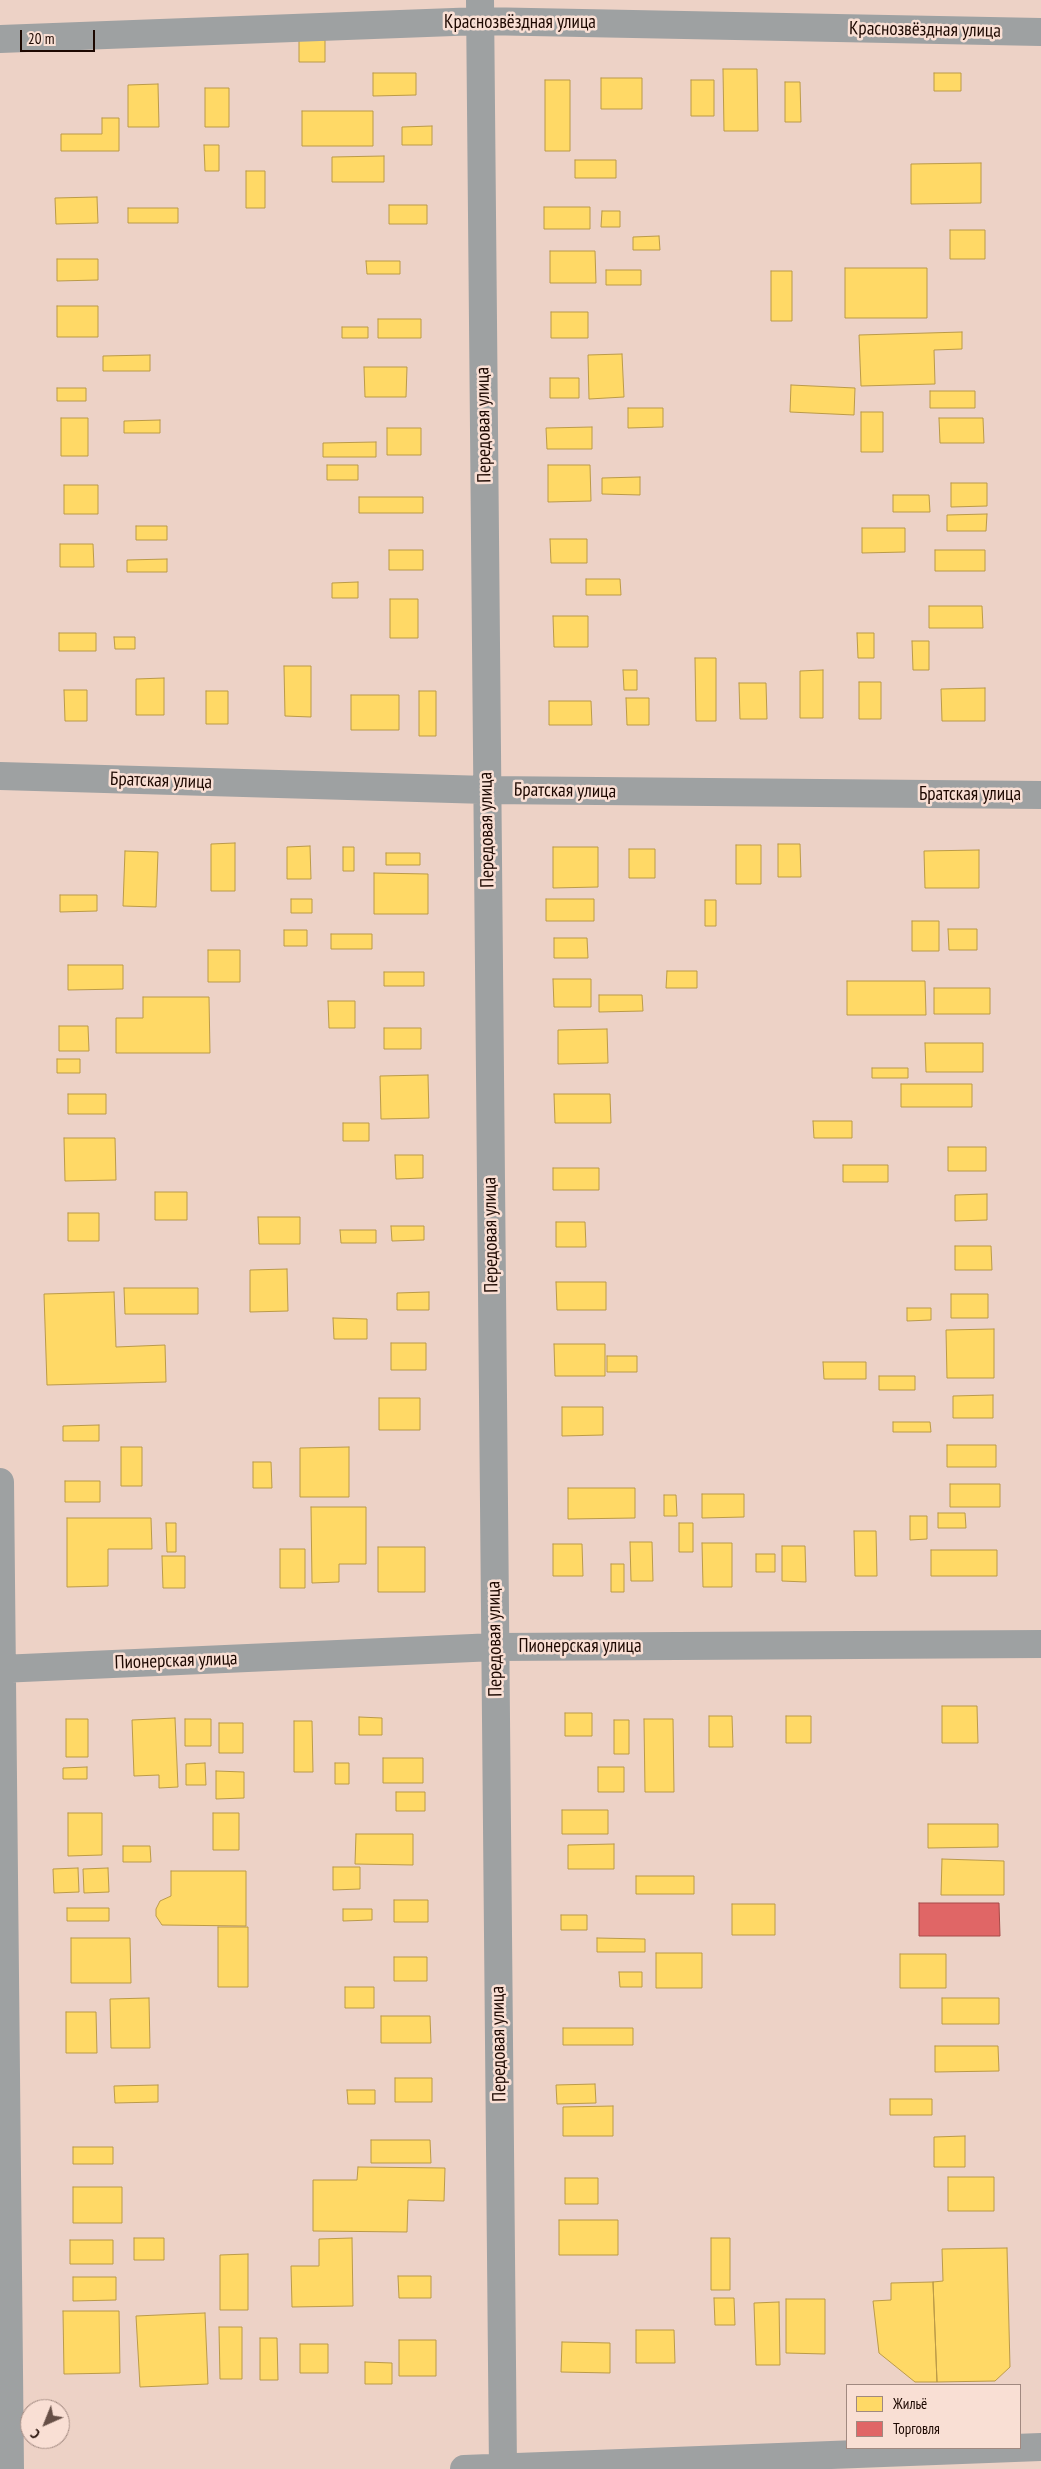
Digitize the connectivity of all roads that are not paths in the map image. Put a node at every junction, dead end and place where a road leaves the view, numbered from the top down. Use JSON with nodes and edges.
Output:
{"nodes":[{"id":1,"x":480,"y":10,"type":"edge"},
{"id":2,"x":1041,"y":32,"type":"edge"},
{"id":3,"x":0,"y":39,"type":"edge"},
{"id":4,"x":0,"y":776,"type":"edge"},
{"id":5,"x":487,"y":790,"type":"junction"},
{"id":6,"x":1041,"y":795,"type":"edge"},
{"id":7,"x":0,"y":1482,"type":"edge"},
{"id":8,"x":1041,"y":1644,"type":"edge"},
{"id":9,"x":495,"y":1648,"type":"junction"},
{"id":10,"x":0,"y":1669,"type":"edge"},
{"id":11,"x":1041,"y":2447,"type":"edge"},
{"id":12,"x":1021,"y":2448,"type":"edge"},
{"id":13,"x":990,"y":2449,"type":"edge"},
{"id":14,"x":503,"y":2468,"type":"edge"},
{"id":15,"x":10,"y":2469,"type":"edge"},
{"id":16,"x":464,"y":2469,"type":"edge"}],
"edges":[{"from":1,"to":2,"type":"street","name":"Краснозвёздная улица"},
{"from":1,"to":3,"type":"street","name":"Краснозвёздная улица"},
{"from":1,"to":5,"type":"street","name":"Передовая улица"},
{"from":4,"to":5,"type":"street","name":"Братская улица"},
{"from":5,"to":6,"type":"street","name":"Братская улица"},
{"from":5,"to":9,"type":"street","name":"Передовая улица"},
{"from":7,"to":10,"type":"street"},
{"from":8,"to":9,"type":"street","name":"Пионерская улица"},
{"from":9,"to":10,"type":"street","name":"Пионерская улица"},
{"from":9,"to":14,"type":"street","name":"Передовая улица"},
{"from":10,"to":15,"type":"street"},
{"from":11,"to":12,"type":"street"},
{"from":13,"to":14,"type":"street"},
{"from":14,"to":16,"type":"street"}]}
